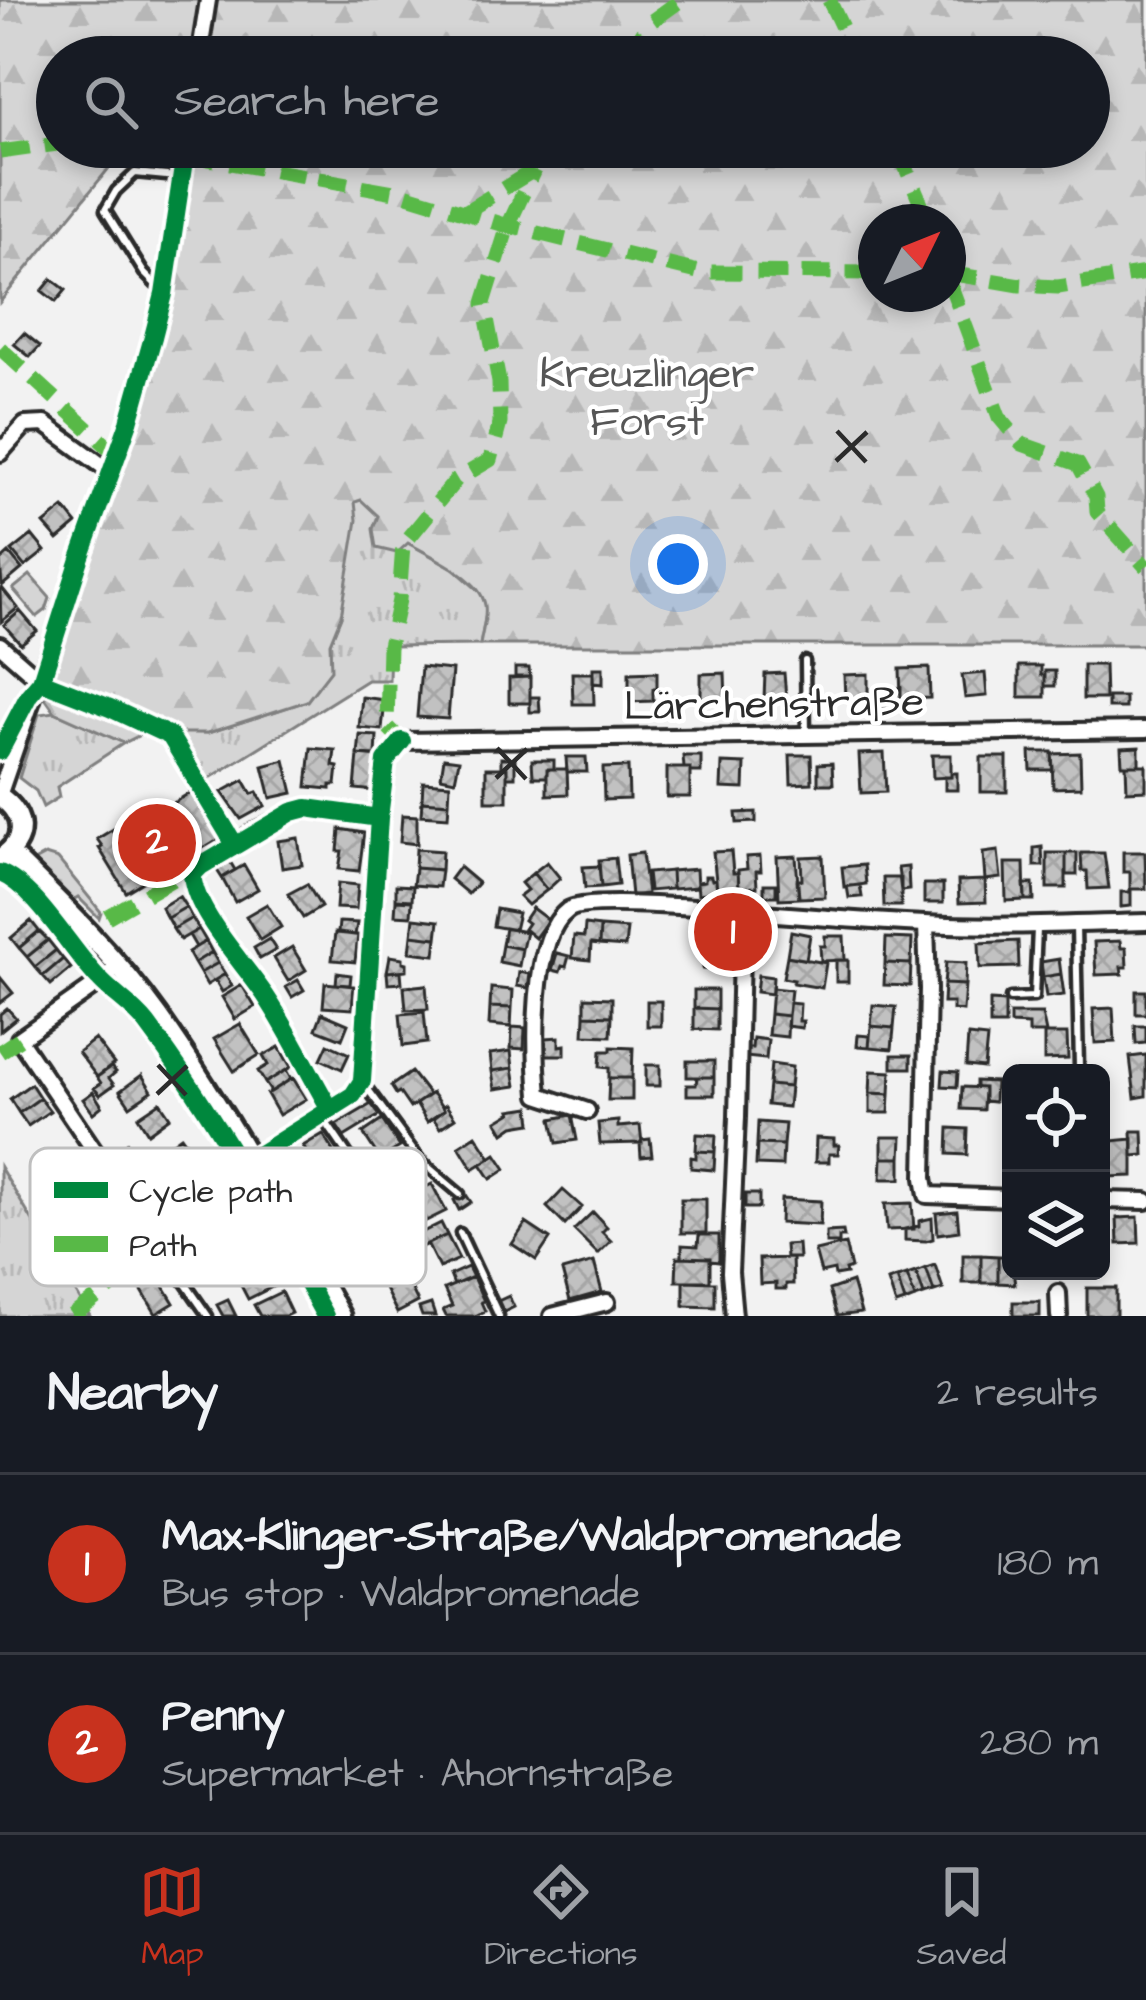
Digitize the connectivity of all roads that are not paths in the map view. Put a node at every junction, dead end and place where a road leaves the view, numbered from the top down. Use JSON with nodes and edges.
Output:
{"nodes":[{"id":1,"x":208,"y":0,"type":"edge"},
{"id":2,"x":202,"y":36,"type":"edge"},
{"id":3,"x":183,"y":168,"type":"edge"},
{"id":4,"x":181,"y":178,"type":"junction"},
{"id":5,"x":164,"y":294,"type":"junction"},
{"id":6,"x":0,"y":454,"type":"edge"},
{"id":7,"x":112,"y":473,"type":"junction"},
{"id":8,"x":0,"y":645,"type":"edge"},
{"id":9,"x":805,"y":661,"type":"dead end"},
{"id":10,"x":40,"y":681,"type":"junction"},
{"id":11,"x":1146,"y":730,"type":"edge"},
{"id":12,"x":806,"y":735,"type":"junction"},
{"id":13,"x":402,"y":741,"type":"dead end"},
{"id":14,"x":0,"y":795,"type":"edge"},
{"id":15,"x":5,"y":856,"type":"edge"},
{"id":16,"x":742,"y":911,"type":"junction"},
{"id":17,"x":1146,"y":922,"type":"edge"},
{"id":18,"x":926,"y":924,"type":"junction"},
{"id":19,"x":1038,"y":924,"type":"junction"},
{"id":20,"x":1076,"y":924,"type":"junction"},
{"id":21,"x":117,"y":967,"type":"junction"},
{"id":22,"x":1010,"y":998,"type":"dead end"},
{"id":23,"x":1078,"y":1064,"type":"edge"},
{"id":24,"x":362,"y":1081,"type":"junction"},
{"id":25,"x":587,"y":1111,"type":"dead end"},
{"id":26,"x":326,"y":1112,"type":"junction"},
{"id":27,"x":93,"y":1148,"type":"edge"},
{"id":28,"x":242,"y":1148,"type":"edge"},
{"id":29,"x":269,"y":1148,"type":"edge"},
{"id":30,"x":348,"y":1148,"type":"edge"},
{"id":31,"x":411,"y":1148,"type":"edge"},
{"id":32,"x":426,"y":1165,"type":"edge"},
{"id":33,"x":460,"y":1194,"type":"dead end"},
{"id":34,"x":1002,"y":1198,"type":"edge"},
{"id":35,"x":1110,"y":1200,"type":"edge"},
{"id":36,"x":1146,"y":1201,"type":"edge"},
{"id":37,"x":460,"y":1233,"type":"dead end"},
{"id":38,"x":187,"y":1286,"type":"edge"},
{"id":39,"x":323,"y":1286,"type":"edge"},
{"id":40,"x":1058,"y":1293,"type":"dead end"},
{"id":41,"x":607,"y":1302,"type":"dead end"},
{"id":42,"x":208,"y":1316,"type":"edge"},
{"id":43,"x":340,"y":1316,"type":"edge"},
{"id":44,"x":499,"y":1316,"type":"edge"},
{"id":45,"x":552,"y":1316,"type":"edge"},
{"id":46,"x":734,"y":1316,"type":"edge"},
{"id":47,"x":1059,"y":1316,"type":"edge"}],
"edges":[{"from":1,"to":2,"type":"street"},
{"from":3,"to":4,"type":"street"},
{"from":4,"to":5,"type":"street"},
{"from":4,"to":5,"type":"lane"},
{"from":5,"to":7,"type":"street"},
{"from":6,"to":7,"type":"street"},
{"from":7,"to":10,"type":"street"},
{"from":8,"to":10,"type":"street"},
{"from":9,"to":12,"type":"lane"},
{"from":10,"to":14,"type":"street"},
{"from":11,"to":12,"type":"street","name":"Lärchenstraße"},
{"from":12,"to":13,"type":"street","name":"Lärchenstraße"},
{"from":14,"to":15,"type":"main road"},
{"from":15,"to":21,"type":"main road"},
{"from":16,"to":18,"type":"street"},
{"from":16,"to":25,"type":"street"},
{"from":16,"to":46,"type":"street"},
{"from":17,"to":20,"type":"street"},
{"from":18,"to":19,"type":"street"},
{"from":18,"to":34,"type":"street"},
{"from":19,"to":20,"type":"street"},
{"from":19,"to":22,"type":"lane"},
{"from":20,"to":23,"type":"lane"},
{"from":21,"to":27,"type":"street"},
{"from":21,"to":28,"type":"main road"},
{"from":24,"to":26,"type":"street"},
{"from":24,"to":26,"type":"street"},
{"from":24,"to":31,"type":"lane"},
{"from":26,"to":29,"type":"street"},
{"from":26,"to":30,"type":"lane"},
{"from":32,"to":33,"type":"lane"},
{"from":35,"to":36,"type":"street"},
{"from":37,"to":44,"type":"lane"},
{"from":38,"to":42,"type":"lane"},
{"from":39,"to":43,"type":"main road"},
{"from":40,"to":47,"type":"street"},
{"from":41,"to":45,"type":"street"}]}
